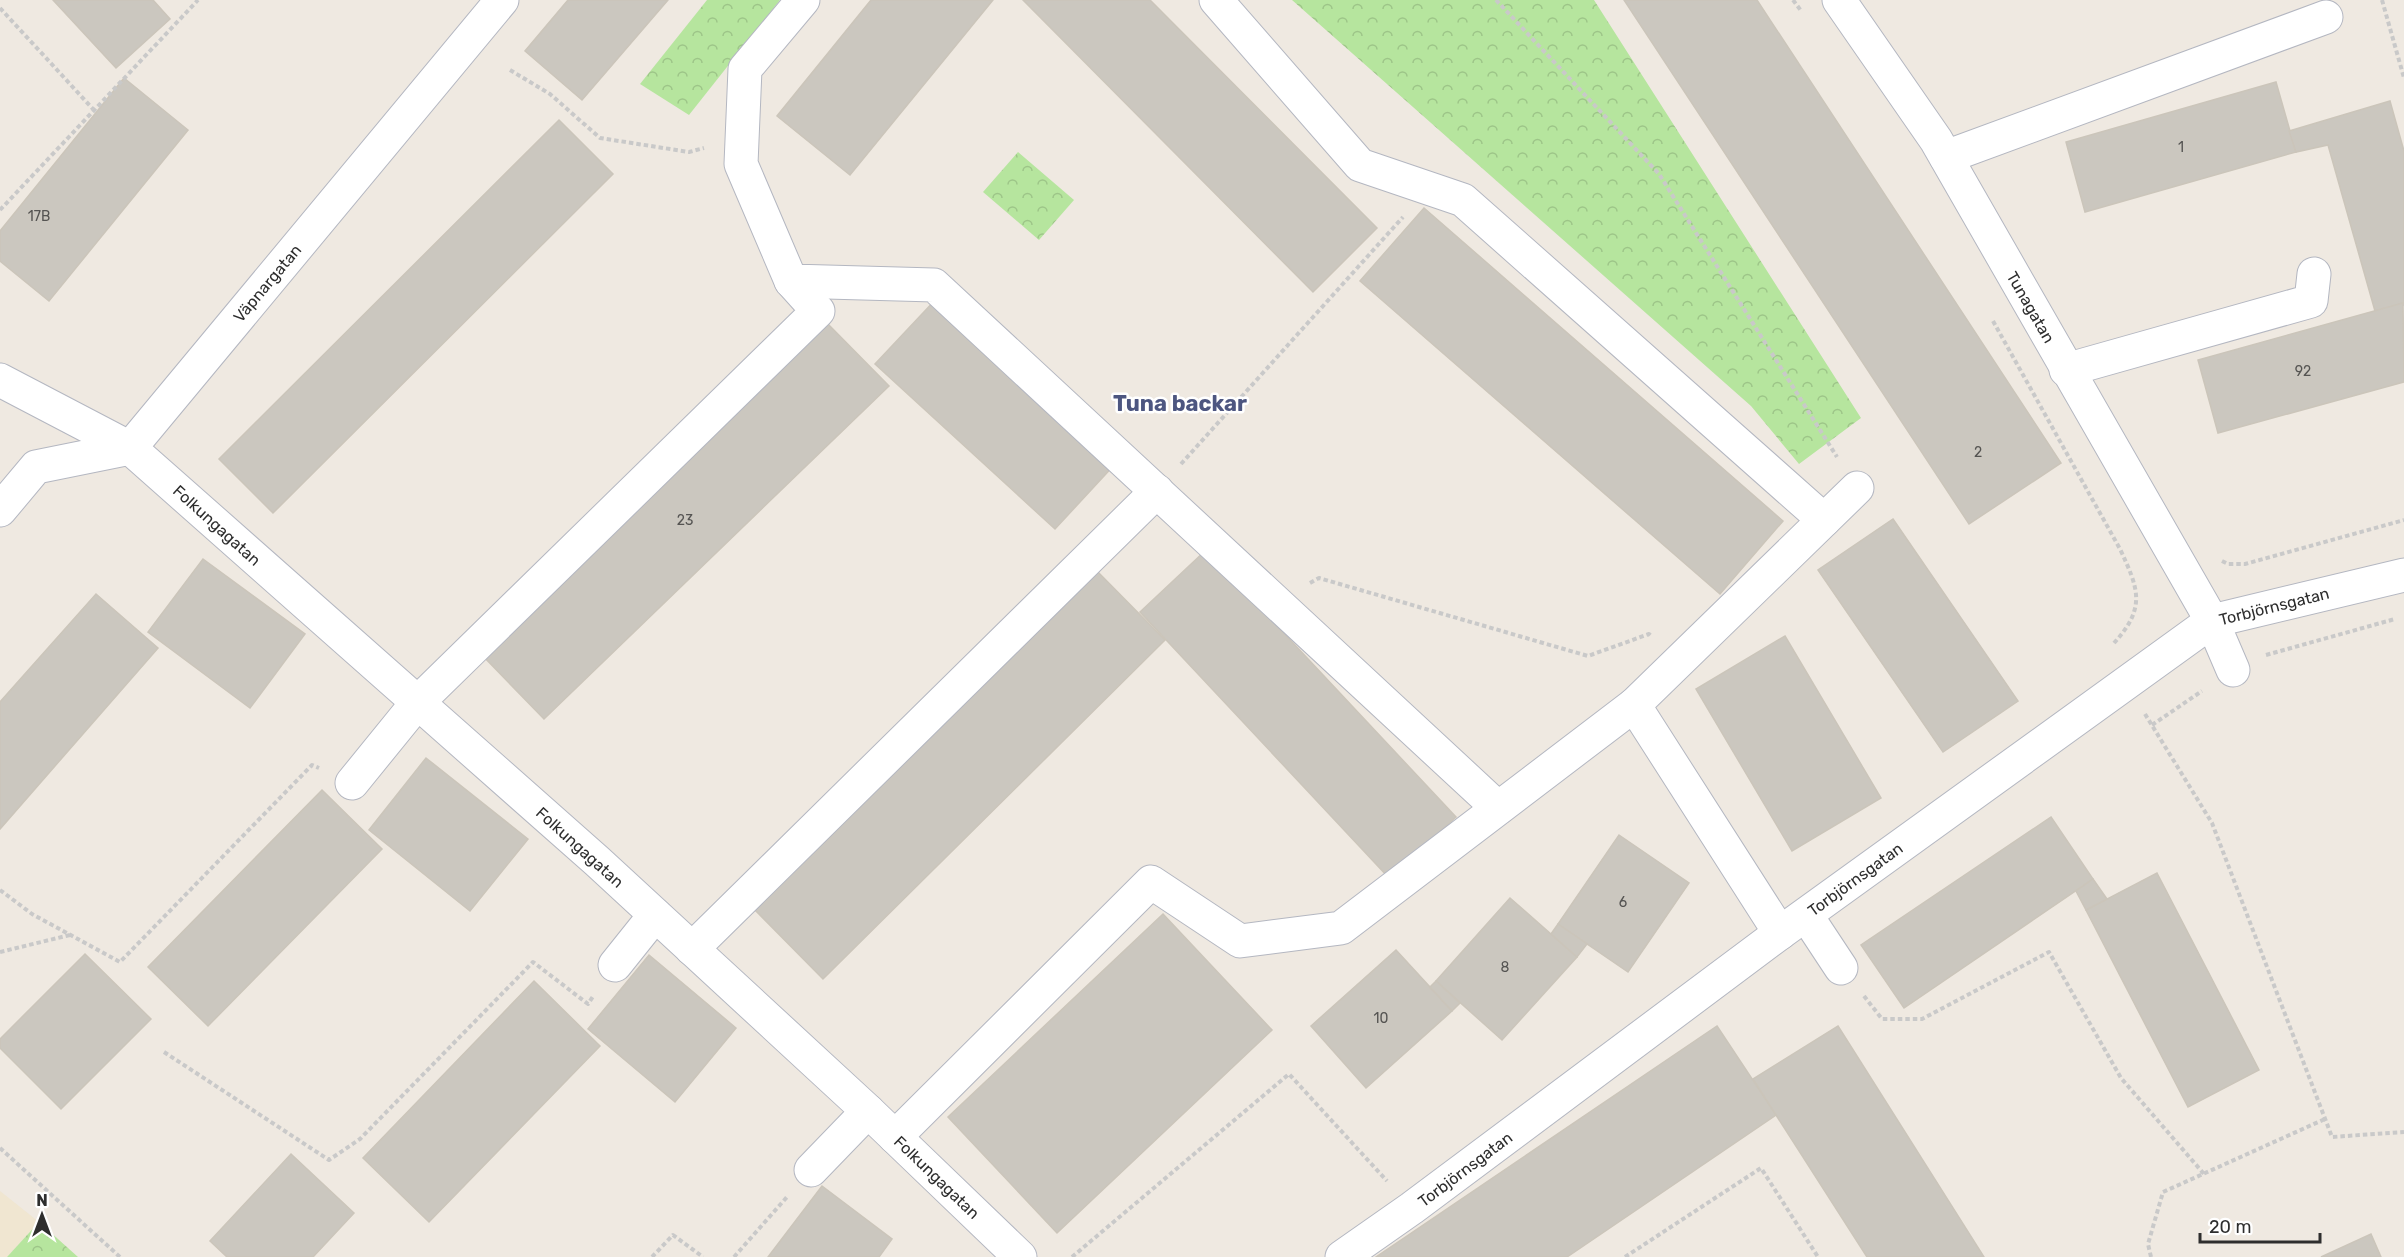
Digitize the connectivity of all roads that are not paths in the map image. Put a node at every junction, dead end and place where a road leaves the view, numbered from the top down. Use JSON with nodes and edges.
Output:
{"nodes":[{"id":1,"x":502,"y":0,"type":"edge"},
{"id":2,"x":803,"y":0,"type":"edge"},
{"id":3,"x":1216,"y":0,"type":"edge"},
{"id":4,"x":1839,"y":0,"type":"edge"},
{"id":5,"x":2326,"y":17,"type":"dead end"},
{"id":6,"x":1946,"y":158,"type":"junction"},
{"id":7,"x":2314,"y":274,"type":"dead end"},
{"id":8,"x":791,"y":281,"type":"junction"},
{"id":9,"x":2066,"y":370,"type":"junction"},
{"id":10,"x":0,"y":380,"type":"edge"},
{"id":11,"x":130,"y":448,"type":"junction"},
{"id":12,"x":1857,"y":488,"type":"road end"},
{"id":13,"x":1157,"y":491,"type":"junction"},
{"id":14,"x":0,"y":510,"type":"edge"},
{"id":15,"x":1824,"y":520,"type":"junction"},
{"id":16,"x":2404,"y":575,"type":"edge"},
{"id":17,"x":2212,"y":621,"type":"junction"},
{"id":18,"x":2233,"y":670,"type":"road end"},
{"id":19,"x":417,"y":703,"type":"junction"},
{"id":20,"x":1634,"y":705,"type":"junction"},
{"id":21,"x":352,"y":783,"type":"road end"},
{"id":22,"x":1498,"y":808,"type":"junction"},
{"id":23,"x":655,"y":915,"type":"junction"},
{"id":24,"x":1793,"y":924,"type":"junction"},
{"id":25,"x":692,"y":948,"type":"junction"},
{"id":26,"x":615,"y":965,"type":"road end"},
{"id":27,"x":1841,"y":968,"type":"road end"},
{"id":28,"x":868,"y":1111,"type":"junction"},
{"id":29,"x":895,"y":1137,"type":"junction"},
{"id":30,"x":811,"y":1170,"type":"road end"},
{"id":31,"x":1020,"y":1257,"type":"edge"},
{"id":32,"x":1342,"y":1257,"type":"edge"}],
"edges":[{"from":1,"to":11,"type":"street","name":"Väpnargatan"},
{"from":2,"to":8,"type":"street"},
{"from":3,"to":15,"type":"street"},
{"from":4,"to":6,"type":"street","name":"Tunagatan"},
{"from":5,"to":6,"type":"street"},
{"from":6,"to":9,"type":"street","name":"Tunagatan"},
{"from":7,"to":9,"type":"street"},
{"from":8,"to":13,"type":"street"},
{"from":8,"to":19,"type":"street"},
{"from":9,"to":17,"type":"street","name":"Tunagatan"},
{"from":10,"to":11,"type":"street","name":"Folkungagatan"},
{"from":11,"to":14,"type":"street"},
{"from":11,"to":19,"type":"street","name":"Folkungagatan"},
{"from":12,"to":15,"type":"street"},
{"from":13,"to":22,"type":"street"},
{"from":13,"to":25,"type":"street"},
{"from":15,"to":20,"type":"street"},
{"from":16,"to":17,"type":"street","name":"Torbjörnsgatan"},
{"from":17,"to":18,"type":"street","name":"Tunagatan"},
{"from":17,"to":24,"type":"street","name":"Torbjörnsgatan"},
{"from":19,"to":21,"type":"street"},
{"from":19,"to":23,"type":"street","name":"Folkungagatan"},
{"from":20,"to":22,"type":"street"},
{"from":20,"to":24,"type":"street"},
{"from":22,"to":29,"type":"street"},
{"from":23,"to":25,"type":"street","name":"Folkungagatan"},
{"from":23,"to":26,"type":"street"},
{"from":24,"to":27,"type":"street"},
{"from":24,"to":32,"type":"street","name":"Torbjörnsgatan"},
{"from":25,"to":28,"type":"street","name":"Folkungagatan"},
{"from":28,"to":29,"type":"street","name":"Folkungagatan"},
{"from":28,"to":30,"type":"street"},
{"from":29,"to":31,"type":"street","name":"Folkungagatan"}]}
